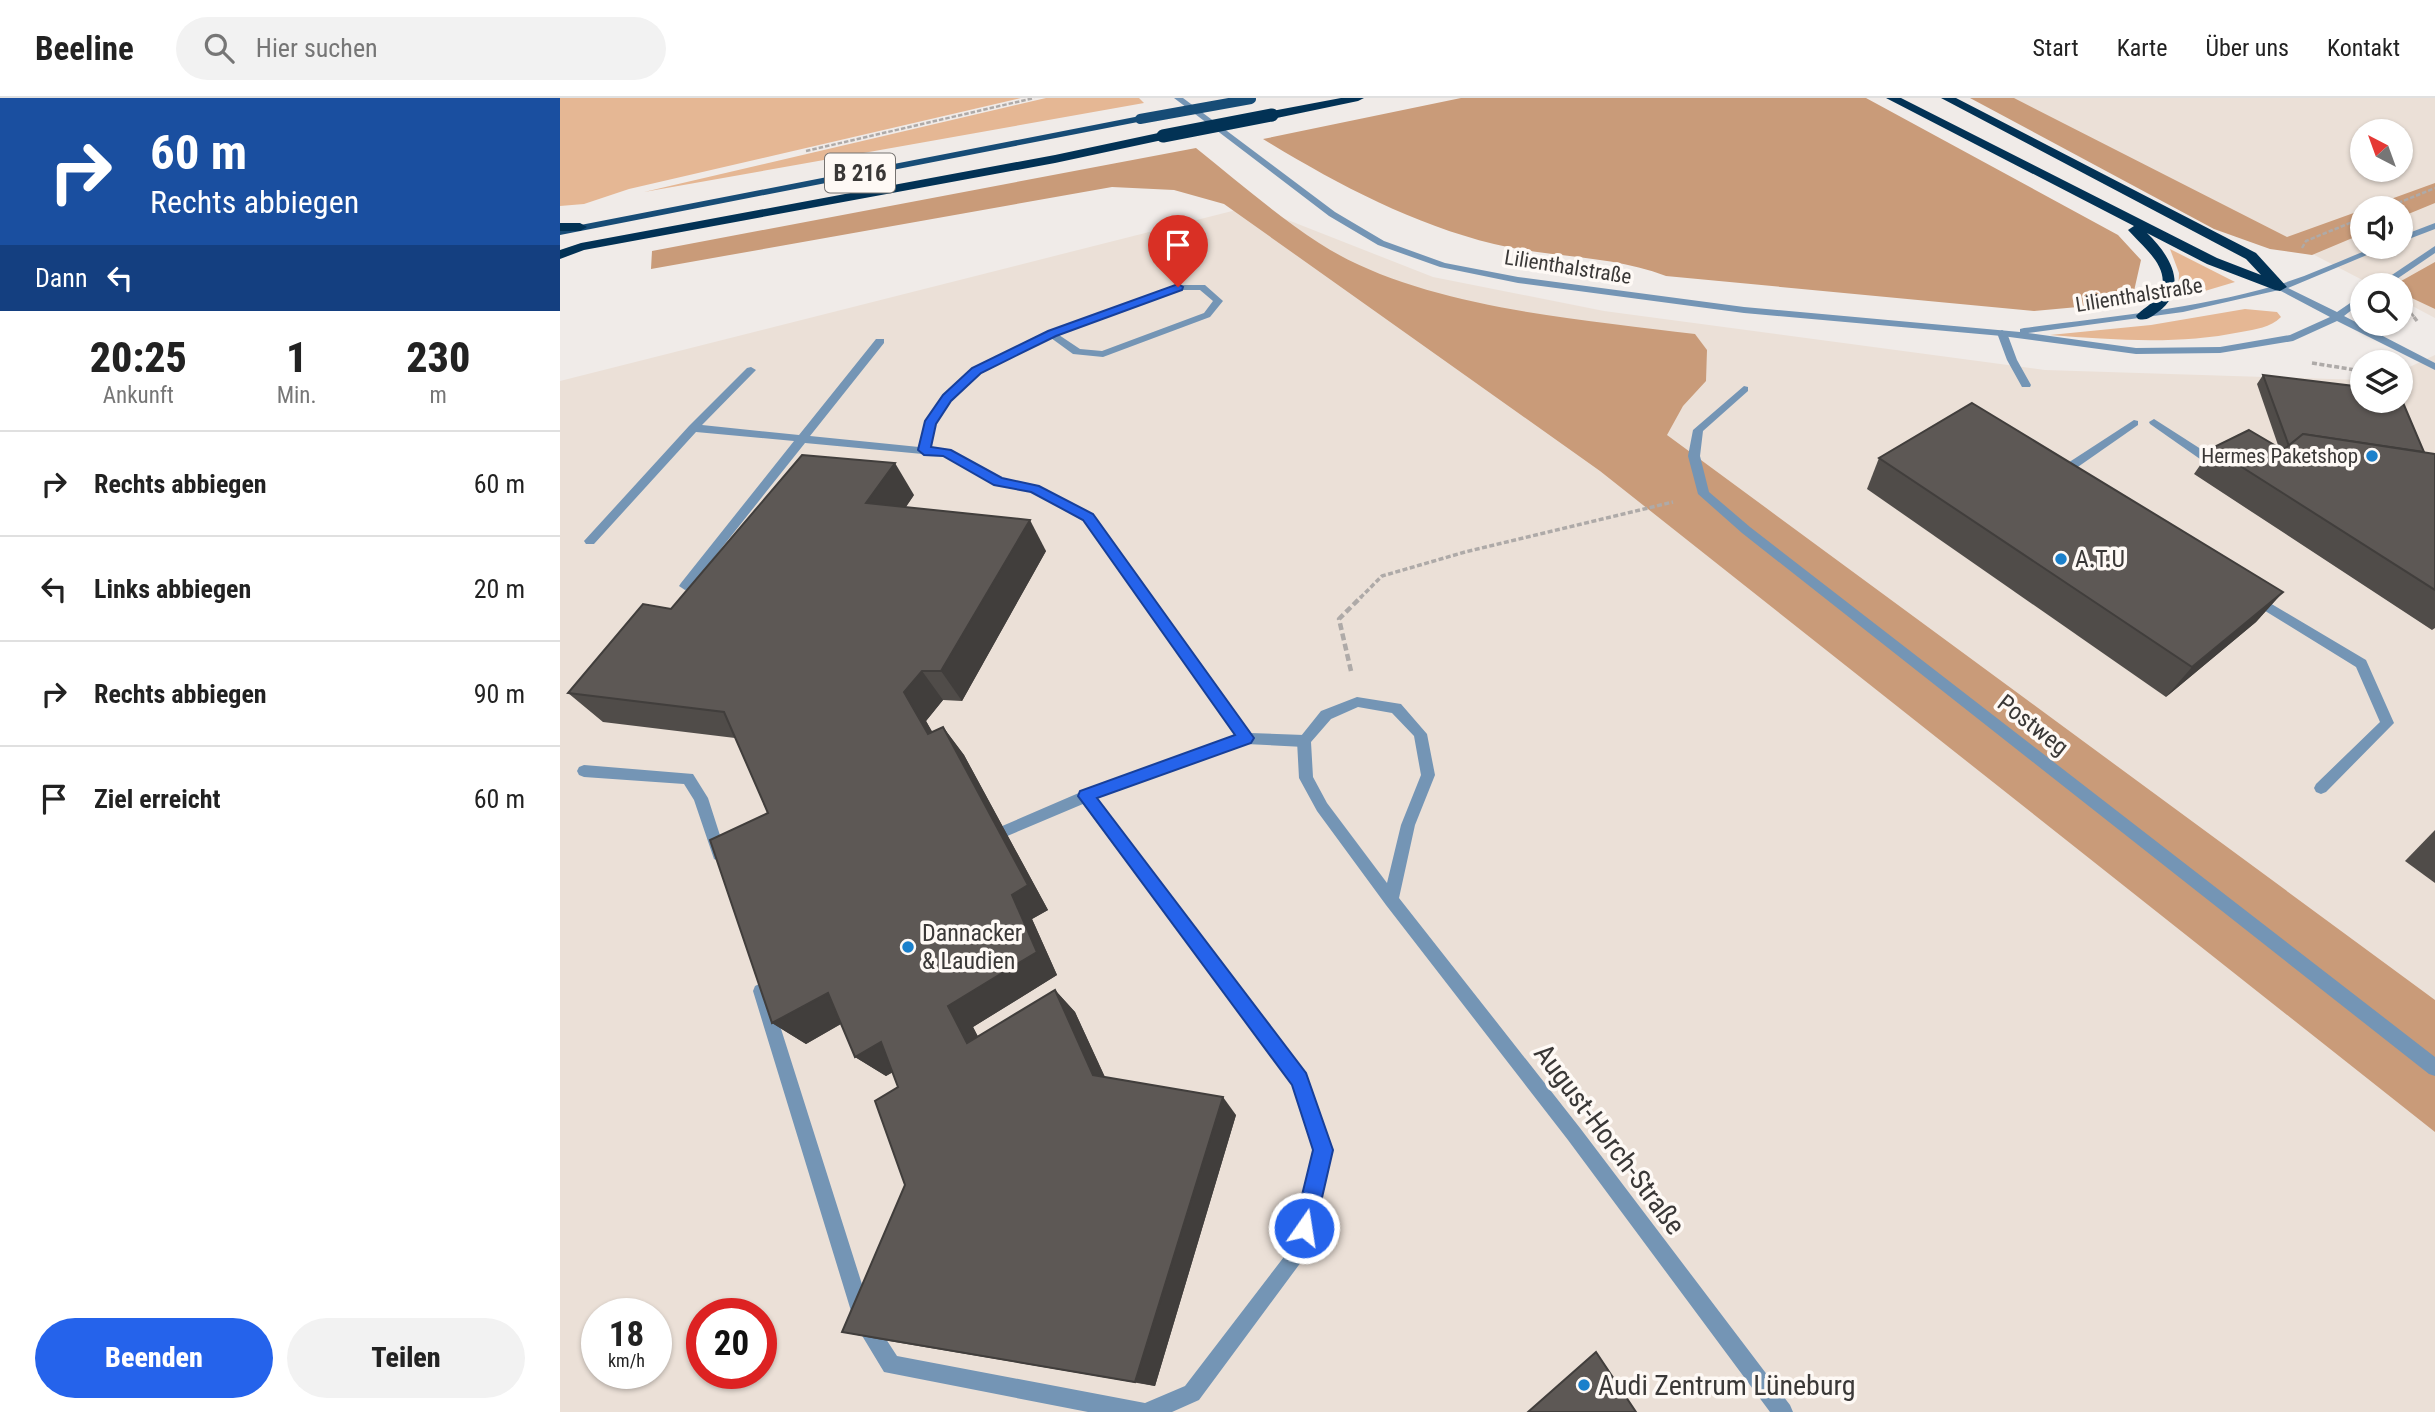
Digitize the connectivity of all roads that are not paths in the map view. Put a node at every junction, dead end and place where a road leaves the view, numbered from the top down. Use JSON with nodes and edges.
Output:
{"nodes":[{"id":1,"x":1178,"y":98,"type":"edge"},
{"id":2,"x":1358,"y":98,"type":"edge"},
{"id":3,"x":1892,"y":98,"type":"edge"},
{"id":4,"x":1947,"y":98,"type":"edge"},
{"id":5,"x":1254,"y":99,"type":"edge"},
{"id":6,"x":2116,"y":212,"type":"junction"},
{"id":7,"x":2435,"y":226,"type":"edge"},
{"id":8,"x":580,"y":227,"type":"joint"},
{"id":9,"x":560,"y":230,"type":"edge"},
{"id":10,"x":2413,"y":234,"type":"edge"},
{"id":11,"x":2435,"y":249,"type":"edge"},
{"id":12,"x":560,"y":253,"type":"edge"},
{"id":13,"x":2351,"y":259,"type":"edge"},
{"id":14,"x":2400,"y":273,"type":"edge"},
{"id":15,"x":2280,"y":287,"type":"junction"},
{"id":16,"x":2350,"y":308,"type":"edge"},
{"id":17,"x":2143,"y":316,"type":"junction"},
{"id":18,"x":2337,"y":317,"type":"junction"},
{"id":19,"x":2002,"y":333,"type":"junction"},
{"id":20,"x":1052,"y":334,"type":"junction"},
{"id":21,"x":880,"y":341,"type":"dead end"},
{"id":22,"x":2435,"y":367,"type":"edge"},
{"id":23,"x":751,"y":370,"type":"dead end"},
{"id":24,"x":2026,"y":385,"type":"dead end"},
{"id":25,"x":1744,"y":389,"type":"dead end"},
{"id":26,"x":2154,"y":422,"type":"dead end"},
{"id":27,"x":2134,"y":423,"type":"dead end"},
{"id":28,"x":693,"y":428,"type":"junction"},
{"id":29,"x":802,"y":438,"type":"junction"},
{"id":30,"x":924,"y":450,"type":"junction"},
{"id":31,"x":2214,"y":463,"type":"edge"},
{"id":32,"x":2068,"y":483,"type":"edge"},
{"id":33,"x":590,"y":541,"type":"dead end"},
{"id":34,"x":685,"y":586,"type":"dead end"},
{"id":35,"x":2244,"y":592,"type":"edge"},
{"id":36,"x":1246,"y":738,"type":"junction"},
{"id":37,"x":1304,"y":741,"type":"junction"},
{"id":38,"x":584,"y":771,"type":"dead end"},
{"id":39,"x":2321,"y":788,"type":"dead end"},
{"id":40,"x":1086,"y":796,"type":"junction"},
{"id":41,"x":1005,"y":831,"type":"dead end"},
{"id":42,"x":725,"y":876,"type":"edge"},
{"id":43,"x":1391,"y":900,"type":"junction"},
{"id":44,"x":758,"y":980,"type":"edge"},
{"id":45,"x":2435,"y":1068,"type":"edge"},
{"id":46,"x":1142,"y":1412,"type":"edge"},
{"id":47,"x":1149,"y":1412,"type":"edge"},
{"id":48,"x":1783,"y":1412,"type":"edge"}],
"edges":[{"from":1,"to":19,"type":"street","name":"Lilienthalstraße"},
{"from":2,"to":12,"type":"highway","number":"B 216","bridge":true},
{"from":3,"to":6,"type":"highway"},
{"from":4,"to":15,"type":"highway"},
{"from":5,"to":8,"type":"main road","number":"B 216","bridge":true},
{"from":6,"to":15,"type":"highway"},
{"from":6,"to":17,"type":"highway"},
{"from":7,"to":10,"type":"street"},
{"from":8,"to":9,"type":"highway"},
{"from":11,"to":14,"type":"street"},
{"from":13,"to":15,"type":"street","name":"Lilienthalstraße"},
{"from":15,"to":17,"type":"street","name":"Lilienthalstraße"},
{"from":15,"to":18,"type":"street"},
{"from":16,"to":18,"type":"street","name":"Lilienthalstraße"},
{"from":17,"to":19,"type":"street","name":"Lilienthalstraße"},
{"from":18,"to":19,"type":"street","name":"Lilienthalstraße"},
{"from":18,"to":22,"type":"street"},
{"from":19,"to":24,"type":"street"},
{"from":20,"to":20,"type":"street"},
{"from":20,"to":30,"type":"street"},
{"from":21,"to":29,"type":"street"},
{"from":23,"to":28,"type":"street"},
{"from":25,"to":45,"type":"street","name":"Postweg"},
{"from":26,"to":31,"type":"street"},
{"from":27,"to":32,"type":"street"},
{"from":28,"to":29,"type":"street"},
{"from":28,"to":33,"type":"street"},
{"from":29,"to":30,"type":"street"},
{"from":29,"to":34,"type":"street"},
{"from":30,"to":36,"type":"street"},
{"from":35,"to":39,"type":"street"},
{"from":36,"to":37,"type":"street"},
{"from":36,"to":40,"type":"street"},
{"from":37,"to":43,"type":"street","name":"August-Horch-Straße"},
{"from":37,"to":43,"type":"street"},
{"from":38,"to":42,"type":"street"},
{"from":40,"to":41,"type":"street"},
{"from":40,"to":47,"type":"street"},
{"from":43,"to":48,"type":"street","name":"August-Horch-Straße"},
{"from":44,"to":46,"type":"street"}]}
